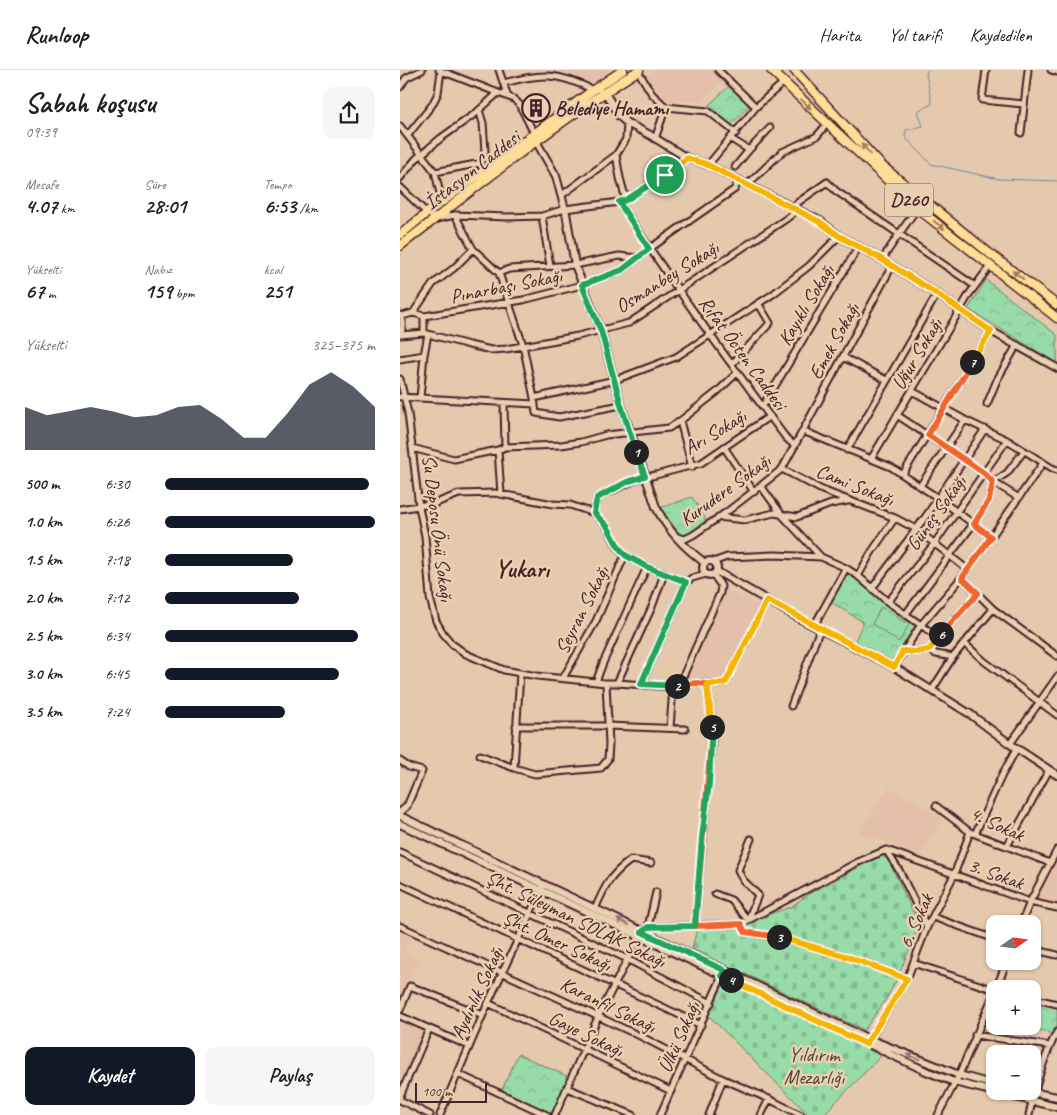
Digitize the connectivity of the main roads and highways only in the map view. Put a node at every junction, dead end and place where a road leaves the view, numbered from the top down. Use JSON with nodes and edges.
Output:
{"nodes":[{"id":1,"x":623,"y":70,"type":"edge"},
{"id":2,"x":638,"y":70,"type":"edge"},
{"id":3,"x":771,"y":70,"type":"edge"},
{"id":4,"x":799,"y":72,"type":"edge"},
{"id":5,"x":535,"y":137,"type":"junction"},
{"id":6,"x":400,"y":235,"type":"edge"},
{"id":7,"x":400,"y":246,"type":"edge"},
{"id":8,"x":1057,"y":305,"type":"edge"},
{"id":9,"x":1057,"y":318,"type":"edge"}],
"edges":[{"from":1,"to":5,"type":"main road","name":"İstasyon Caddesi"},
{"from":2,"to":5,"type":"main road","name":"İstasyon Caddesi"},
{"from":3,"to":9,"type":"main road","number":"D260","one_way":true},
{"from":8,"to":4,"type":"main road","number":"D260","one_way":true},
{"from":5,"to":6,"type":"main road","name":"İstasyon Caddesi"},
{"from":5,"to":7,"type":"main road","name":"İstasyon Caddesi"}]}
